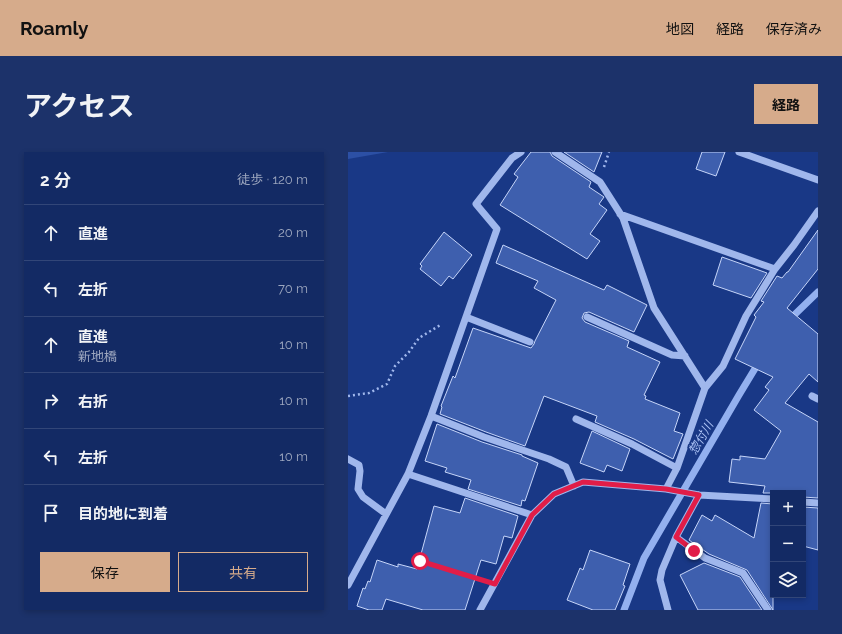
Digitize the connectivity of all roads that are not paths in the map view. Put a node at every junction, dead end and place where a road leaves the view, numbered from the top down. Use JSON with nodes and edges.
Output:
{"nodes":[{"id":1,"x":522,"y":152,"type":"edge"},
{"id":2,"x":555,"y":152,"type":"edge"},
{"id":3,"x":739,"y":152,"type":"edge"},
{"id":4,"x":818,"y":180,"type":"edge"},
{"id":5,"x":818,"y":211,"type":"edge"},
{"id":6,"x":620,"y":214,"type":"junction"},
{"id":7,"x":775,"y":269,"type":"junction"},
{"id":8,"x":466,"y":317,"type":"junction"},
{"id":9,"x":587,"y":317,"type":"dead end"},
{"id":10,"x":530,"y":342,"type":"dead end"},
{"id":11,"x":685,"y":356,"type":"junction"},
{"id":12,"x":705,"y":388,"type":"junction"},
{"id":13,"x":431,"y":416,"type":"junction"},
{"id":14,"x":576,"y":419,"type":"dead end"},
{"id":15,"x":348,"y":459,"type":"edge"},
{"id":16,"x":677,"y":468,"type":"junction"},
{"id":17,"x":408,"y":474,"type":"junction"},
{"id":18,"x":574,"y":486,"type":"junction"},
{"id":19,"x":668,"y":489,"type":"junction"},
{"id":20,"x":696,"y":494,"type":"junction"},
{"id":21,"x":770,"y":499,"type":"edge"},
{"id":22,"x":806,"y":502,"type":"edge"},
{"id":23,"x":818,"y":503,"type":"edge"},
{"id":24,"x":386,"y":514,"type":"junction"},
{"id":25,"x":532,"y":515,"type":"junction"},
{"id":26,"x":676,"y":537,"type":"junction"},
{"id":27,"x":348,"y":585,"type":"edge"},
{"id":28,"x":480,"y":610,"type":"edge"},
{"id":29,"x":668,"y":610,"type":"edge"},
{"id":30,"x":768,"y":610,"type":"edge"}],
"edges":[{"from":1,"to":8,"type":"street"},
{"from":2,"to":6,"type":"street"},
{"from":3,"to":4,"type":"street"},
{"from":5,"to":7,"type":"street"},
{"from":6,"to":7,"type":"street"},
{"from":6,"to":11,"type":"street"},
{"from":7,"to":12,"type":"street"},
{"from":8,"to":10,"type":"street"},
{"from":8,"to":13,"type":"street"},
{"from":9,"to":11,"type":"street"},
{"from":11,"to":12,"type":"street"},
{"from":12,"to":16,"type":"street"},
{"from":13,"to":17,"type":"street"},
{"from":13,"to":18,"type":"street"},
{"from":14,"to":16,"type":"street"},
{"from":15,"to":24,"type":"street"},
{"from":16,"to":19,"type":"street"},
{"from":17,"to":24,"type":"street"},
{"from":17,"to":25,"type":"street"},
{"from":18,"to":19,"type":"street"},
{"from":18,"to":25,"type":"street"},
{"from":19,"to":20,"type":"street"},
{"from":20,"to":21,"type":"street"},
{"from":20,"to":26,"type":"street"},
{"from":22,"to":23,"type":"street"},
{"from":24,"to":27,"type":"street"},
{"from":25,"to":28,"type":"street"},
{"from":26,"to":29,"type":"street"},
{"from":26,"to":30,"type":"street"}]}
